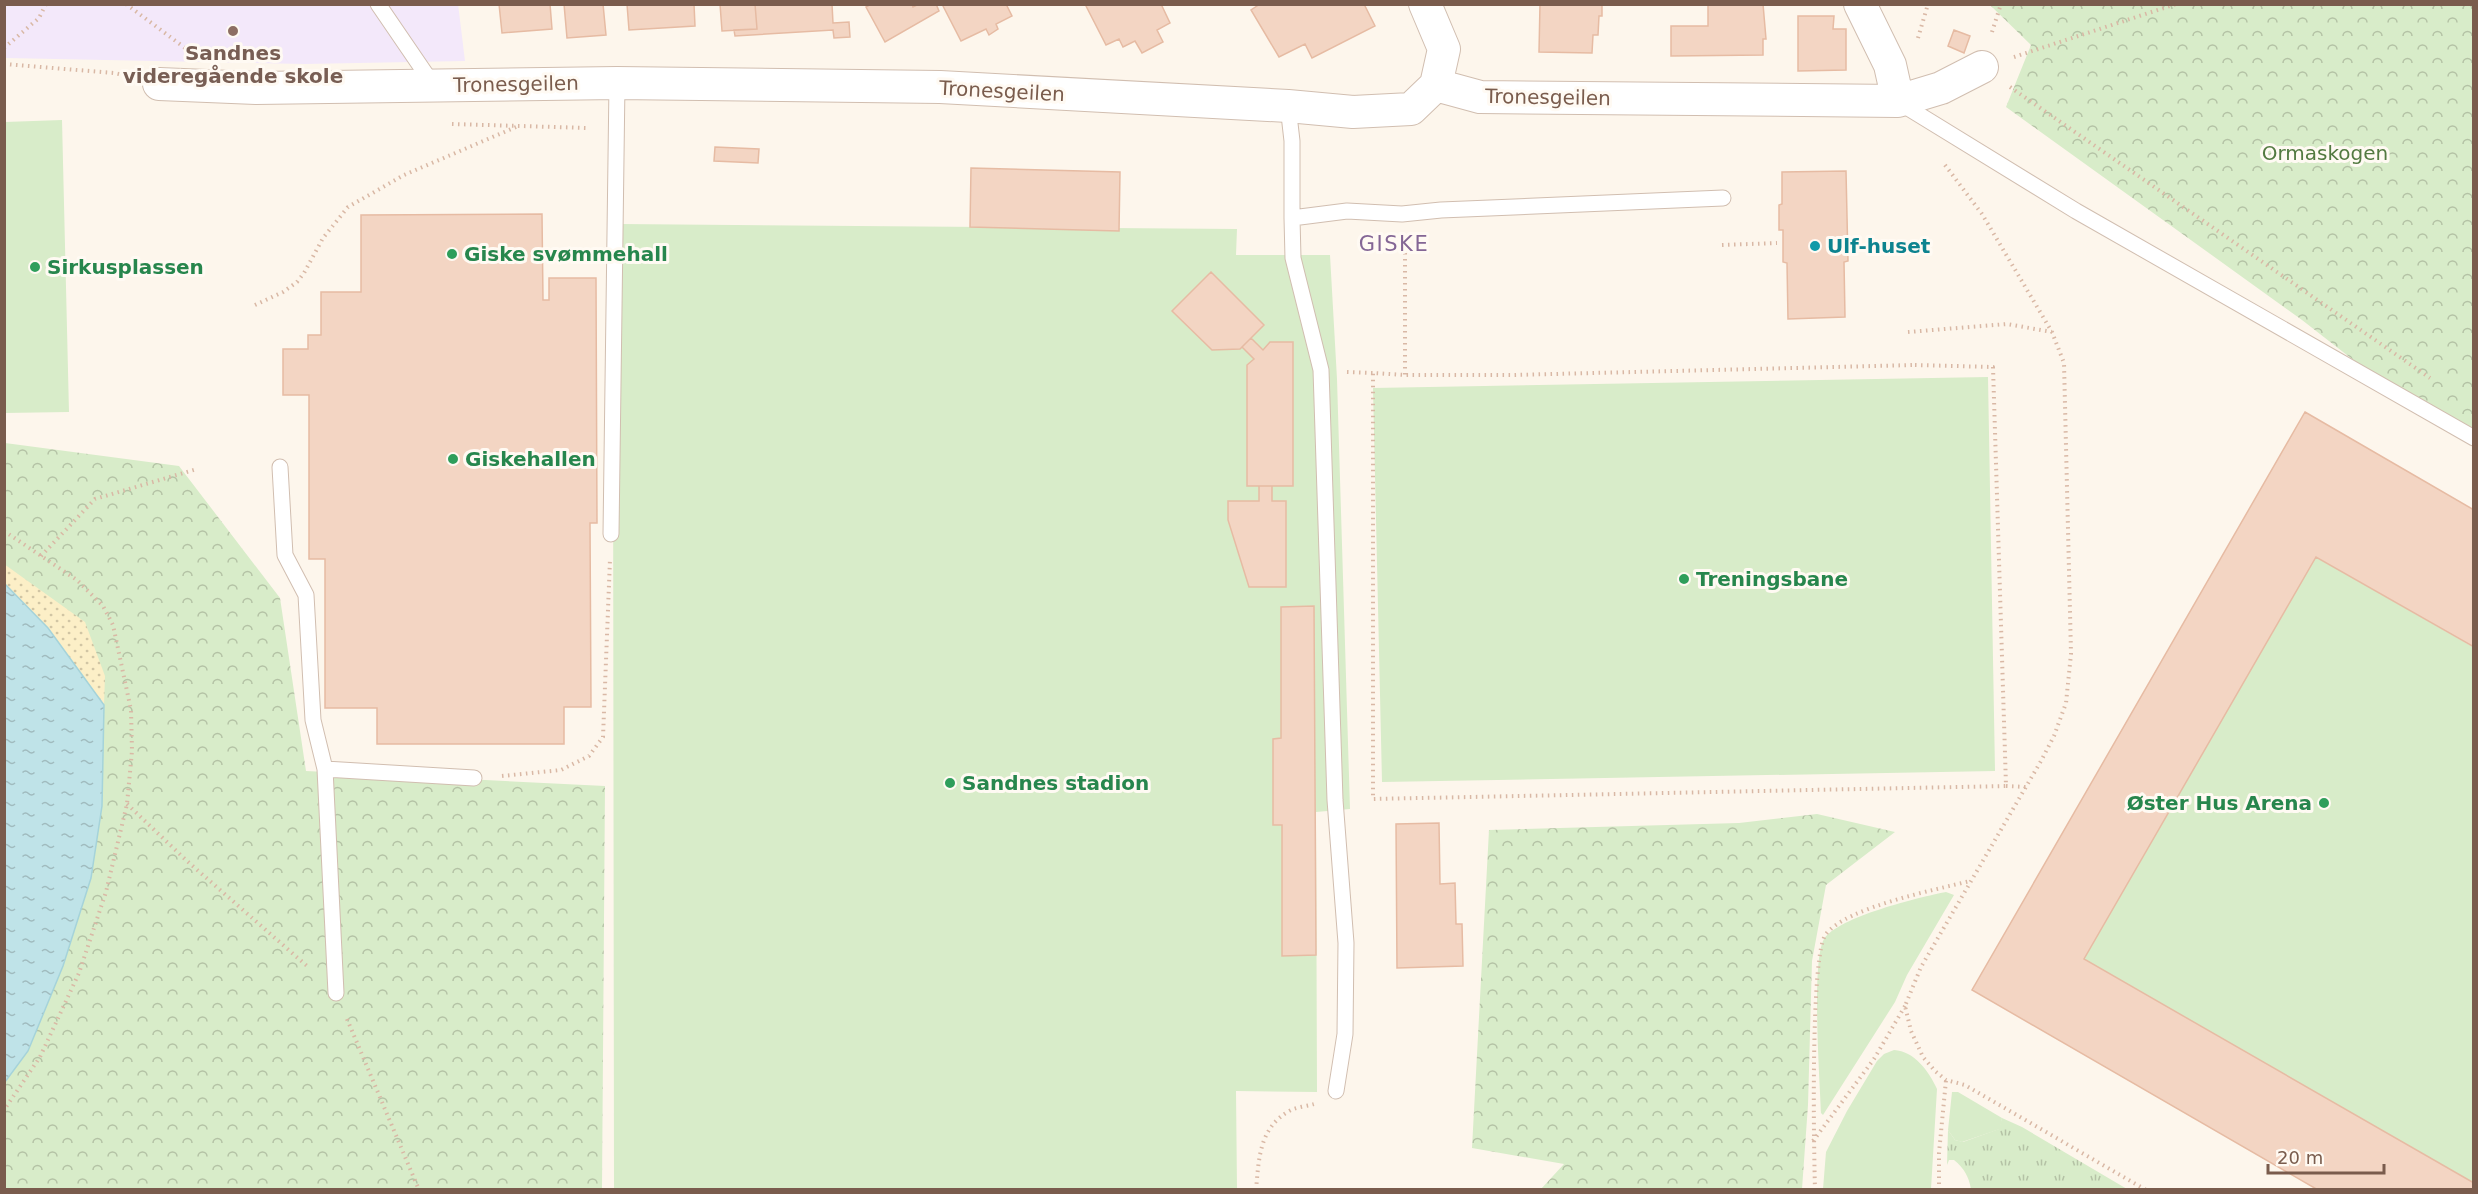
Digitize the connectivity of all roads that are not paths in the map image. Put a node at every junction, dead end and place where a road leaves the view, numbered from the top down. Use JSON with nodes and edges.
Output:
{"nodes":[{"id":1,"x":378,"y":4,"type":"edge"},
{"id":2,"x":1425,"y":4,"type":"edge"},
{"id":3,"x":1860,"y":4,"type":"edge"},
{"id":4,"x":1982,"y":67,"type":"road end"},
{"id":5,"x":617,"y":83,"type":"junction"},
{"id":6,"x":159,"y":84,"type":"road end"},
{"id":7,"x":1436,"y":85,"type":"junction"},
{"id":8,"x":434,"y":86,"type":"junction"},
{"id":9,"x":1898,"y":101,"type":"junction"},
{"id":10,"x":1288,"y":106,"type":"junction"},
{"id":11,"x":1723,"y":198,"type":"dead end"},
{"id":12,"x":1292,"y":218,"type":"junction"},
{"id":13,"x":2474,"y":438,"type":"edge"},
{"id":14,"x":280,"y":467,"type":"dead end"},
{"id":15,"x":610,"y":534,"type":"road end"},
{"id":16,"x":325,"y":769,"type":"junction"},
{"id":17,"x":474,"y":778,"type":"road end"},
{"id":18,"x":336,"y":993,"type":"road end"},
{"id":19,"x":1336,"y":1091,"type":"road end"}],
"edges":[{"from":1,"to":8,"type":"lane"},
{"from":2,"to":7,"type":"street"},
{"from":3,"to":9,"type":"street"},
{"from":4,"to":9,"type":"street","name":"Tronesgeilen"},
{"from":5,"to":8,"type":"street","name":"Tronesgeilen"},
{"from":5,"to":10,"type":"street","name":"Tronesgeilen"},
{"from":5,"to":15,"type":"lane"},
{"from":6,"to":8,"type":"street","name":"Tronesgeilen"},
{"from":7,"to":9,"type":"street","name":"Tronesgeilen"},
{"from":7,"to":10,"type":"street","name":"Tronesgeilen"},
{"from":9,"to":13,"type":"lane"},
{"from":10,"to":12,"type":"lane"},
{"from":11,"to":12,"type":"lane"},
{"from":12,"to":19,"type":"lane"},
{"from":14,"to":16,"type":"lane"},
{"from":16,"to":17,"type":"lane"},
{"from":16,"to":18,"type":"lane"}]}
